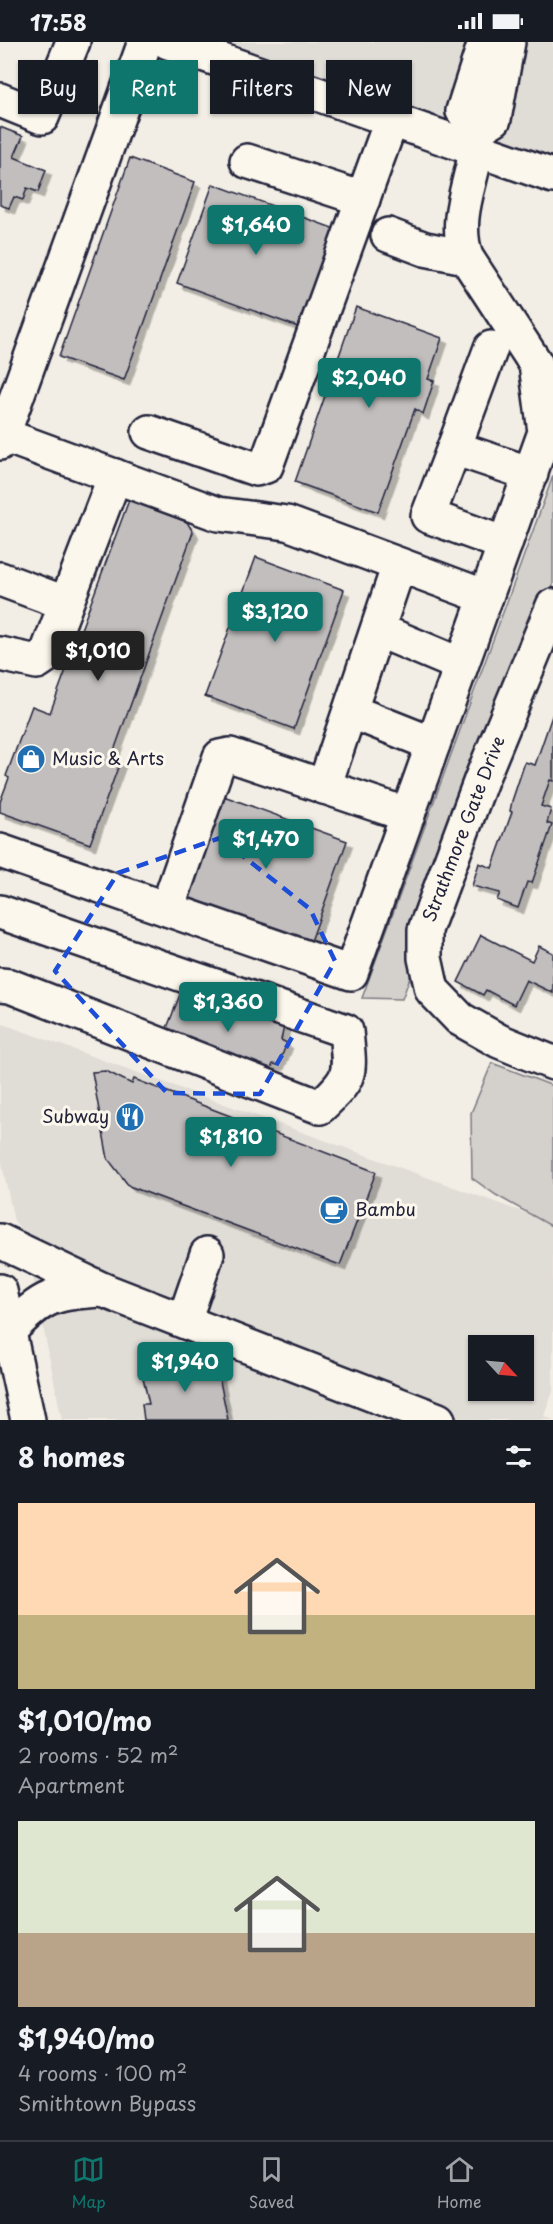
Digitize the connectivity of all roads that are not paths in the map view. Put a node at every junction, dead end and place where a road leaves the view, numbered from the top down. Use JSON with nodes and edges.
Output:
{"nodes":[{"id":1,"x":73,"y":42,"type":"edge"},
{"id":2,"x":145,"y":42,"type":"edge"},
{"id":3,"x":168,"y":42,"type":"edge"},
{"id":4,"x":485,"y":42,"type":"edge"},
{"id":5,"x":508,"y":42,"type":"edge"},
{"id":6,"x":206,"y":49,"type":"edge"},
{"id":7,"x":0,"y":100,"type":"edge"},
{"id":8,"x":391,"y":121,"type":"junction"},
{"id":9,"x":478,"y":140,"type":"junction"},
{"id":10,"x":247,"y":161,"type":"dead end"},
{"id":11,"x":553,"y":176,"type":"edge"},
{"id":12,"x":363,"y":199,"type":"junction"},
{"id":13,"x":388,"y":235,"type":"dead end"},
{"id":14,"x":466,"y":257,"type":"junction"},
{"id":15,"x":491,"y":348,"type":"dead end"},
{"id":16,"x":149,"y":432,"type":"dead end"},
{"id":17,"x":1,"y":437,"type":"edge"},
{"id":18,"x":454,"y":448,"type":"junction"},
{"id":19,"x":531,"y":474,"type":"junction"},
{"id":20,"x":115,"y":476,"type":"junction"},
{"id":21,"x":505,"y":544,"type":"junction"},
{"id":22,"x":399,"y":565,"type":"junction"},
{"id":23,"x":0,"y":579,"type":"edge"},
{"id":24,"x":486,"y":597,"type":"junction"},
{"id":25,"x":65,"y":603,"type":"junction"},
{"id":26,"x":553,"y":606,"type":"edge"},
{"id":27,"x":378,"y":630,"type":"junction"},
{"id":28,"x":0,"y":654,"type":"edge"},
{"id":29,"x":461,"y":665,"type":"junction"},
{"id":30,"x":350,"y":711,"type":"junction"},
{"id":31,"x":434,"y":744,"type":"junction"},
{"id":32,"x":324,"y":787,"type":"junction"},
{"id":33,"x":408,"y":815,"type":"junction"},
{"id":34,"x":0,"y":851,"type":"edge"},
{"id":35,"x":167,"y":909,"type":"junction"},
{"id":36,"x":0,"y":912,"type":"edge"},
{"id":37,"x":0,"y":985,"type":"edge"},
{"id":38,"x":553,"y":1063,"type":"edge"},
{"id":39,"x":0,"y":1241,"type":"edge"},
{"id":40,"x":207,"y":1254,"type":"dead end"},
{"id":41,"x":103,"y":1290,"type":"junction"},
{"id":42,"x":0,"y":1291,"type":"edge"},
{"id":43,"x":184,"y":1321,"type":"junction"},
{"id":44,"x":9,"y":1331,"type":"junction"},
{"id":45,"x":28,"y":1420,"type":"edge"},
{"id":46,"x":438,"y":1420,"type":"edge"}],
"edges":[{"from":1,"to":7,"type":"main road"},
{"from":2,"to":17,"type":"main road"},
{"from":3,"to":6,"type":"main road"},
{"from":4,"to":9,"type":"main road"},
{"from":5,"to":9,"type":"main road"},
{"from":6,"to":8,"type":"main road"},
{"from":8,"to":9,"type":"main road"},
{"from":8,"to":12,"type":"main road"},
{"from":9,"to":11,"type":"main road"},
{"from":9,"to":14,"type":"main road"},
{"from":10,"to":12,"type":"main road"},
{"from":12,"to":16,"type":"main road"},
{"from":13,"to":14,"type":"main road"},
{"from":14,"to":19,"type":"main road"},
{"from":15,"to":18,"type":"main road"},
{"from":17,"to":20,"type":"main road"},
{"from":18,"to":19,"type":"main road"},
{"from":18,"to":21,"type":"main road"},
{"from":19,"to":21,"type":"main road"},
{"from":20,"to":22,"type":"main road"},
{"from":20,"to":25,"type":"main road"},
{"from":21,"to":24,"type":"main road"},
{"from":22,"to":24,"type":"main road"},
{"from":22,"to":27,"type":"main road"},
{"from":23,"to":25,"type":"main road"},
{"from":24,"to":29,"type":"main road"},
{"from":25,"to":28,"type":"main road"},
{"from":26,"to":38,"type":"main road","name":"Strathmore Gate Drive"},
{"from":27,"to":29,"type":"main road"},
{"from":27,"to":30,"type":"main road"},
{"from":29,"to":31,"type":"main road"},
{"from":30,"to":31,"type":"main road"},
{"from":30,"to":32,"type":"main road"},
{"from":31,"to":33,"type":"main road"},
{"from":32,"to":33,"type":"main road"},
{"from":32,"to":35,"type":"main road"},
{"from":33,"to":35,"type":"main road"},
{"from":34,"to":35,"type":"main road"},
{"from":36,"to":37,"type":"main road"},
{"from":39,"to":41,"type":"main road"},
{"from":40,"to":43,"type":"main road"},
{"from":41,"to":43,"type":"main road"},
{"from":41,"to":44,"type":"main road"},
{"from":42,"to":44,"type":"main road"},
{"from":43,"to":46,"type":"main road"},
{"from":44,"to":45,"type":"main road"}]}
